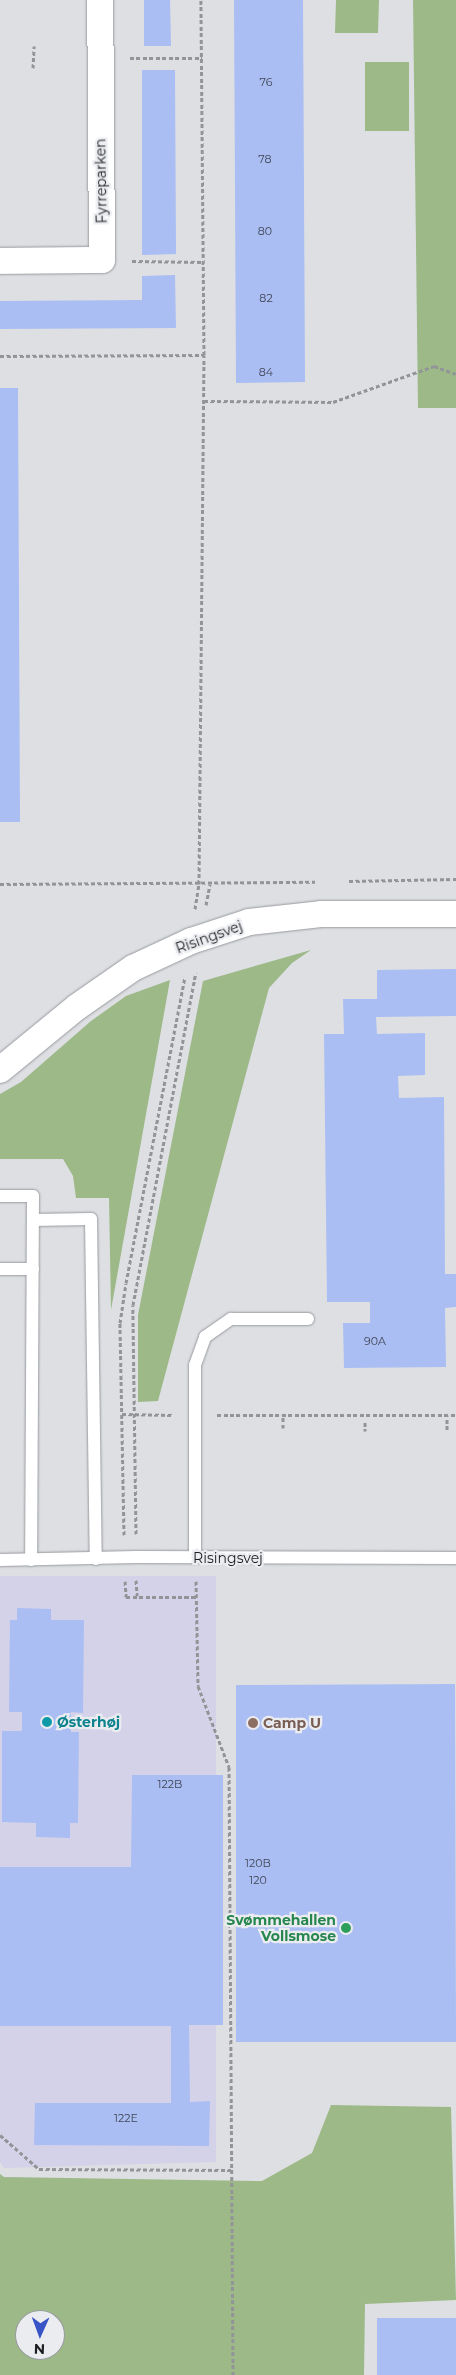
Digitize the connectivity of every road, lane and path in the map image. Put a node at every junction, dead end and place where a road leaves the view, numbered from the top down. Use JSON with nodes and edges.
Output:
{"nodes":[{"id":1,"x":100,"y":0,"type":"edge"},
{"id":2,"x":201,"y":0,"type":"edge"},
{"id":3,"x":34,"y":46,"type":"dead end"},
{"id":4,"x":100,"y":58,"type":"junction"},
{"id":5,"x":202,"y":58,"type":"junction"},
{"id":6,"x":34,"y":68,"type":"dead end"},
{"id":7,"x":102,"y":260,"type":"junction"},
{"id":8,"x":0,"y":261,"type":"edge"},
{"id":9,"x":203,"y":262,"type":"junction"},
{"id":10,"x":204,"y":355,"type":"junction"},
{"id":11,"x":0,"y":356,"type":"edge"},
{"id":12,"x":456,"y":374,"type":"edge"},
{"id":13,"x":204,"y":401,"type":"junction"},
{"id":14,"x":0,"y":884,"type":"edge"},
{"id":15,"x":199,"y":884,"type":"junction"},
{"id":16,"x":210,"y":884,"type":"dead end"},
{"id":17,"x":195,"y":908,"type":"dead end"},
{"id":18,"x":456,"y":914,"type":"edge"},
{"id":19,"x":196,"y":940,"type":"junction"},
{"id":20,"x":0,"y":1070,"type":"edge"},
{"id":21,"x":0,"y":1196,"type":"edge"},
{"id":22,"x":33,"y":1220,"type":"junction"},
{"id":23,"x":0,"y":1269,"type":"edge"},
{"id":24,"x":33,"y":1269,"type":"junction"},
{"id":25,"x":308,"y":1319,"type":"dead end"},
{"id":26,"x":122,"y":1414,"type":"junction"},
{"id":27,"x":134,"y":1414,"type":"junction"},
{"id":28,"x":195,"y":1415,"type":"junction"},
{"id":29,"x":283,"y":1415,"type":"junction"},
{"id":30,"x":447,"y":1415,"type":"junction"},
{"id":31,"x":456,"y":1415,"type":"edge"},
{"id":32,"x":365,"y":1422,"type":"dead end"},
{"id":33,"x":282,"y":1428,"type":"dead end"},
{"id":34,"x":447,"y":1430,"type":"dead end"},
{"id":35,"x":365,"y":1431,"type":"dead end"},
{"id":36,"x":130,"y":1557,"type":"junction"},
{"id":37,"x":195,"y":1558,"type":"junction"},
{"id":38,"x":456,"y":1558,"type":"edge"},
{"id":39,"x":96,"y":1559,"type":"junction"},
{"id":40,"x":0,"y":1560,"type":"edge"},
{"id":41,"x":31,"y":1560,"type":"junction"},
{"id":42,"x":137,"y":1596,"type":"junction"},
{"id":43,"x":196,"y":1597,"type":"junction"},
{"id":44,"x":0,"y":2135,"type":"edge"},
{"id":45,"x":231,"y":2170,"type":"junction"},
{"id":46,"x":232,"y":2375,"type":"edge"}],
"edges":[{"from":1,"to":4,"type":"street","name":"Fyrreparken"},
{"from":2,"to":5,"type":"path"},
{"from":3,"to":6,"type":"path"},
{"from":4,"to":5,"type":"path"},
{"from":4,"to":7,"type":"street","name":"Fyrreparken"},
{"from":5,"to":9,"type":"path"},
{"from":7,"to":8,"type":"street"},
{"from":7,"to":9,"type":"path"},
{"from":9,"to":10,"type":"path"},
{"from":10,"to":11,"type":"path"},
{"from":10,"to":13,"type":"path"},
{"from":12,"to":13,"type":"path"},
{"from":13,"to":15,"type":"path"},
{"from":14,"to":15,"type":"path"},
{"from":15,"to":17,"type":"path"},
{"from":16,"to":19,"type":"path"},
{"from":18,"to":19,"type":"street","name":"Risingsvej"},
{"from":19,"to":20,"type":"street","name":"Risingsvej"},
{"from":19,"to":26,"type":"path"},
{"from":19,"to":27,"type":"path"},
{"from":21,"to":22,"type":"lane"},
{"from":22,"to":24,"type":"lane"},
{"from":22,"to":39,"type":"lane"},
{"from":23,"to":24,"type":"lane"},
{"from":24,"to":41,"type":"lane"},
{"from":25,"to":28,"type":"lane"},
{"from":26,"to":27,"type":"path"},
{"from":26,"to":36,"type":"path"},
{"from":27,"to":28,"type":"path"},
{"from":27,"to":36,"type":"path"},
{"from":28,"to":29,"type":"path"},
{"from":28,"to":37,"type":"lane"},
{"from":29,"to":30,"type":"path"},
{"from":29,"to":33,"type":"path"},
{"from":30,"to":31,"type":"path"},
{"from":30,"to":34,"type":"path"},
{"from":32,"to":35,"type":"path"},
{"from":36,"to":37,"type":"lane","name":"Risingsvej"},
{"from":36,"to":39,"type":"lane","name":"Risingsvej"},
{"from":36,"to":42,"type":"path"},
{"from":36,"to":42,"type":"path"},
{"from":37,"to":38,"type":"lane","name":"Risingsvej"},
{"from":37,"to":43,"type":"path"},
{"from":39,"to":41,"type":"lane","name":"Risingsvej"},
{"from":40,"to":41,"type":"lane","name":"Risingsvej"},
{"from":42,"to":43,"type":"path"},
{"from":43,"to":45,"type":"path"},
{"from":44,"to":45,"type":"path"},
{"from":45,"to":46,"type":"path"}]}
